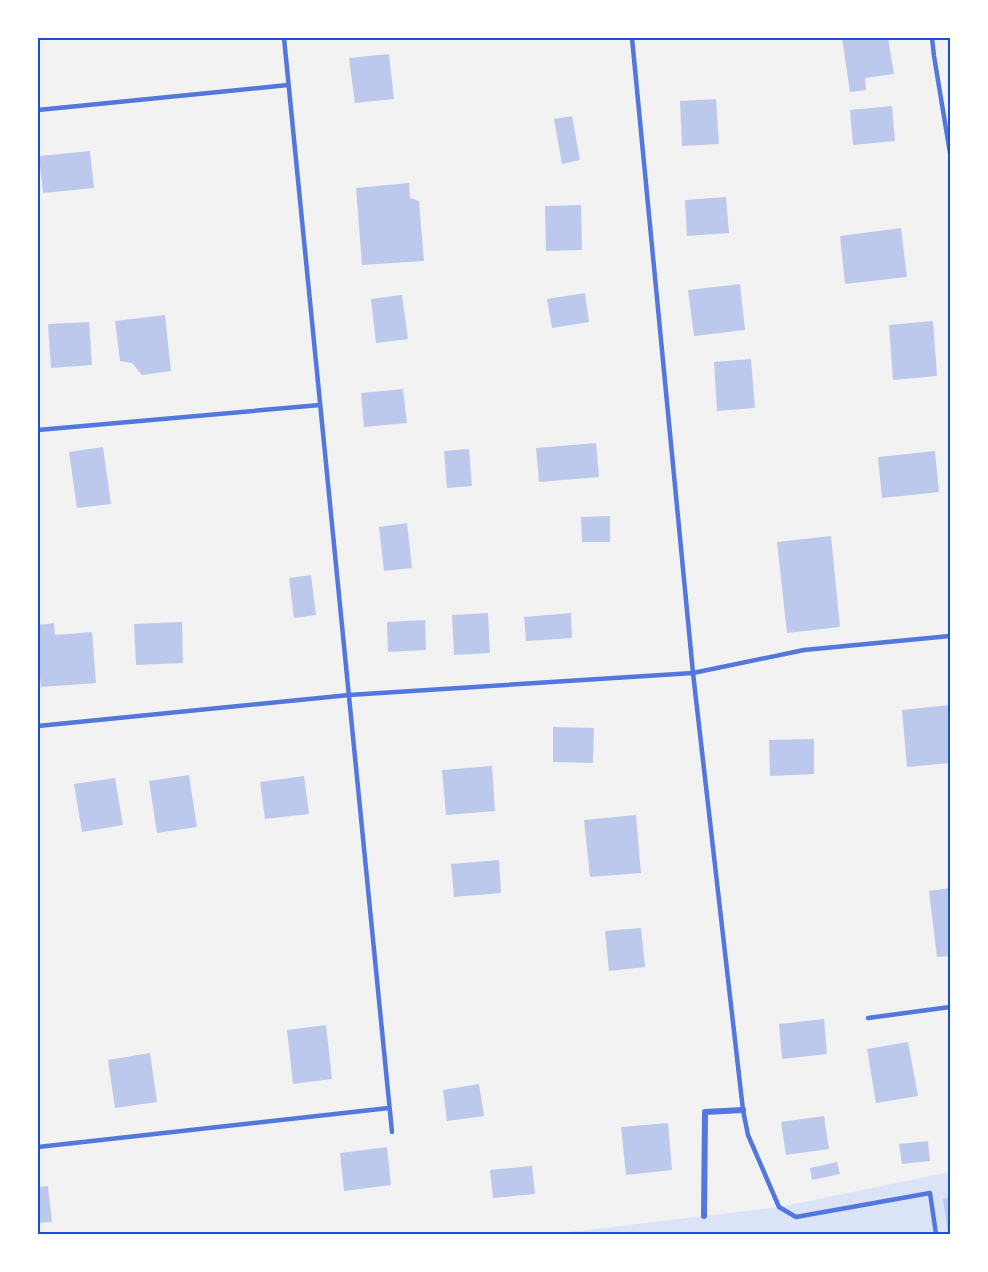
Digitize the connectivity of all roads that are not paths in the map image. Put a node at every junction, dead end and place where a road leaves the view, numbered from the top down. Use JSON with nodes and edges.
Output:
{"nodes":[{"id":1,"x":284,"y":38,"type":"edge"},
{"id":2,"x":632,"y":38,"type":"edge"},
{"id":3,"x":933,"y":38,"type":"edge"},
{"id":4,"x":288,"y":85,"type":"junction"},
{"id":5,"x":38,"y":110,"type":"edge"},
{"id":6,"x":951,"y":153,"type":"edge"},
{"id":7,"x":320,"y":405,"type":"junction"},
{"id":8,"x":38,"y":430,"type":"edge"},
{"id":9,"x":951,"y":636,"type":"edge"},
{"id":10,"x":693,"y":673,"type":"junction"},
{"id":11,"x":349,"y":695,"type":"junction"},
{"id":12,"x":38,"y":726,"type":"edge"},
{"id":13,"x":951,"y":1006,"type":"edge"},
{"id":14,"x":868,"y":1018,"type":"dead end"},
{"id":15,"x":389,"y":1108,"type":"junction"},
{"id":16,"x":743,"y":1110,"type":"junction"},
{"id":17,"x":392,"y":1132,"type":"dead end"},
{"id":18,"x":38,"y":1147,"type":"edge"},
{"id":19,"x":704,"y":1216,"type":"dead end"},
{"id":20,"x":936,"y":1234,"type":"edge"}],
"edges":[{"from":1,"to":4,"type":"lane"},
{"from":2,"to":10,"type":"lane"},
{"from":3,"to":6,"type":"lane"},
{"from":4,"to":5,"type":"lane"},
{"from":4,"to":7,"type":"lane"},
{"from":7,"to":8,"type":"lane"},
{"from":7,"to":11,"type":"lane"},
{"from":9,"to":10,"type":"lane"},
{"from":10,"to":11,"type":"lane"},
{"from":10,"to":16,"type":"lane"},
{"from":11,"to":12,"type":"lane"},
{"from":11,"to":15,"type":"lane"},
{"from":13,"to":14,"type":"lane"},
{"from":15,"to":17,"type":"lane"},
{"from":15,"to":18,"type":"lane"},
{"from":16,"to":19,"type":"street"},
{"from":16,"to":20,"type":"lane"}]}
